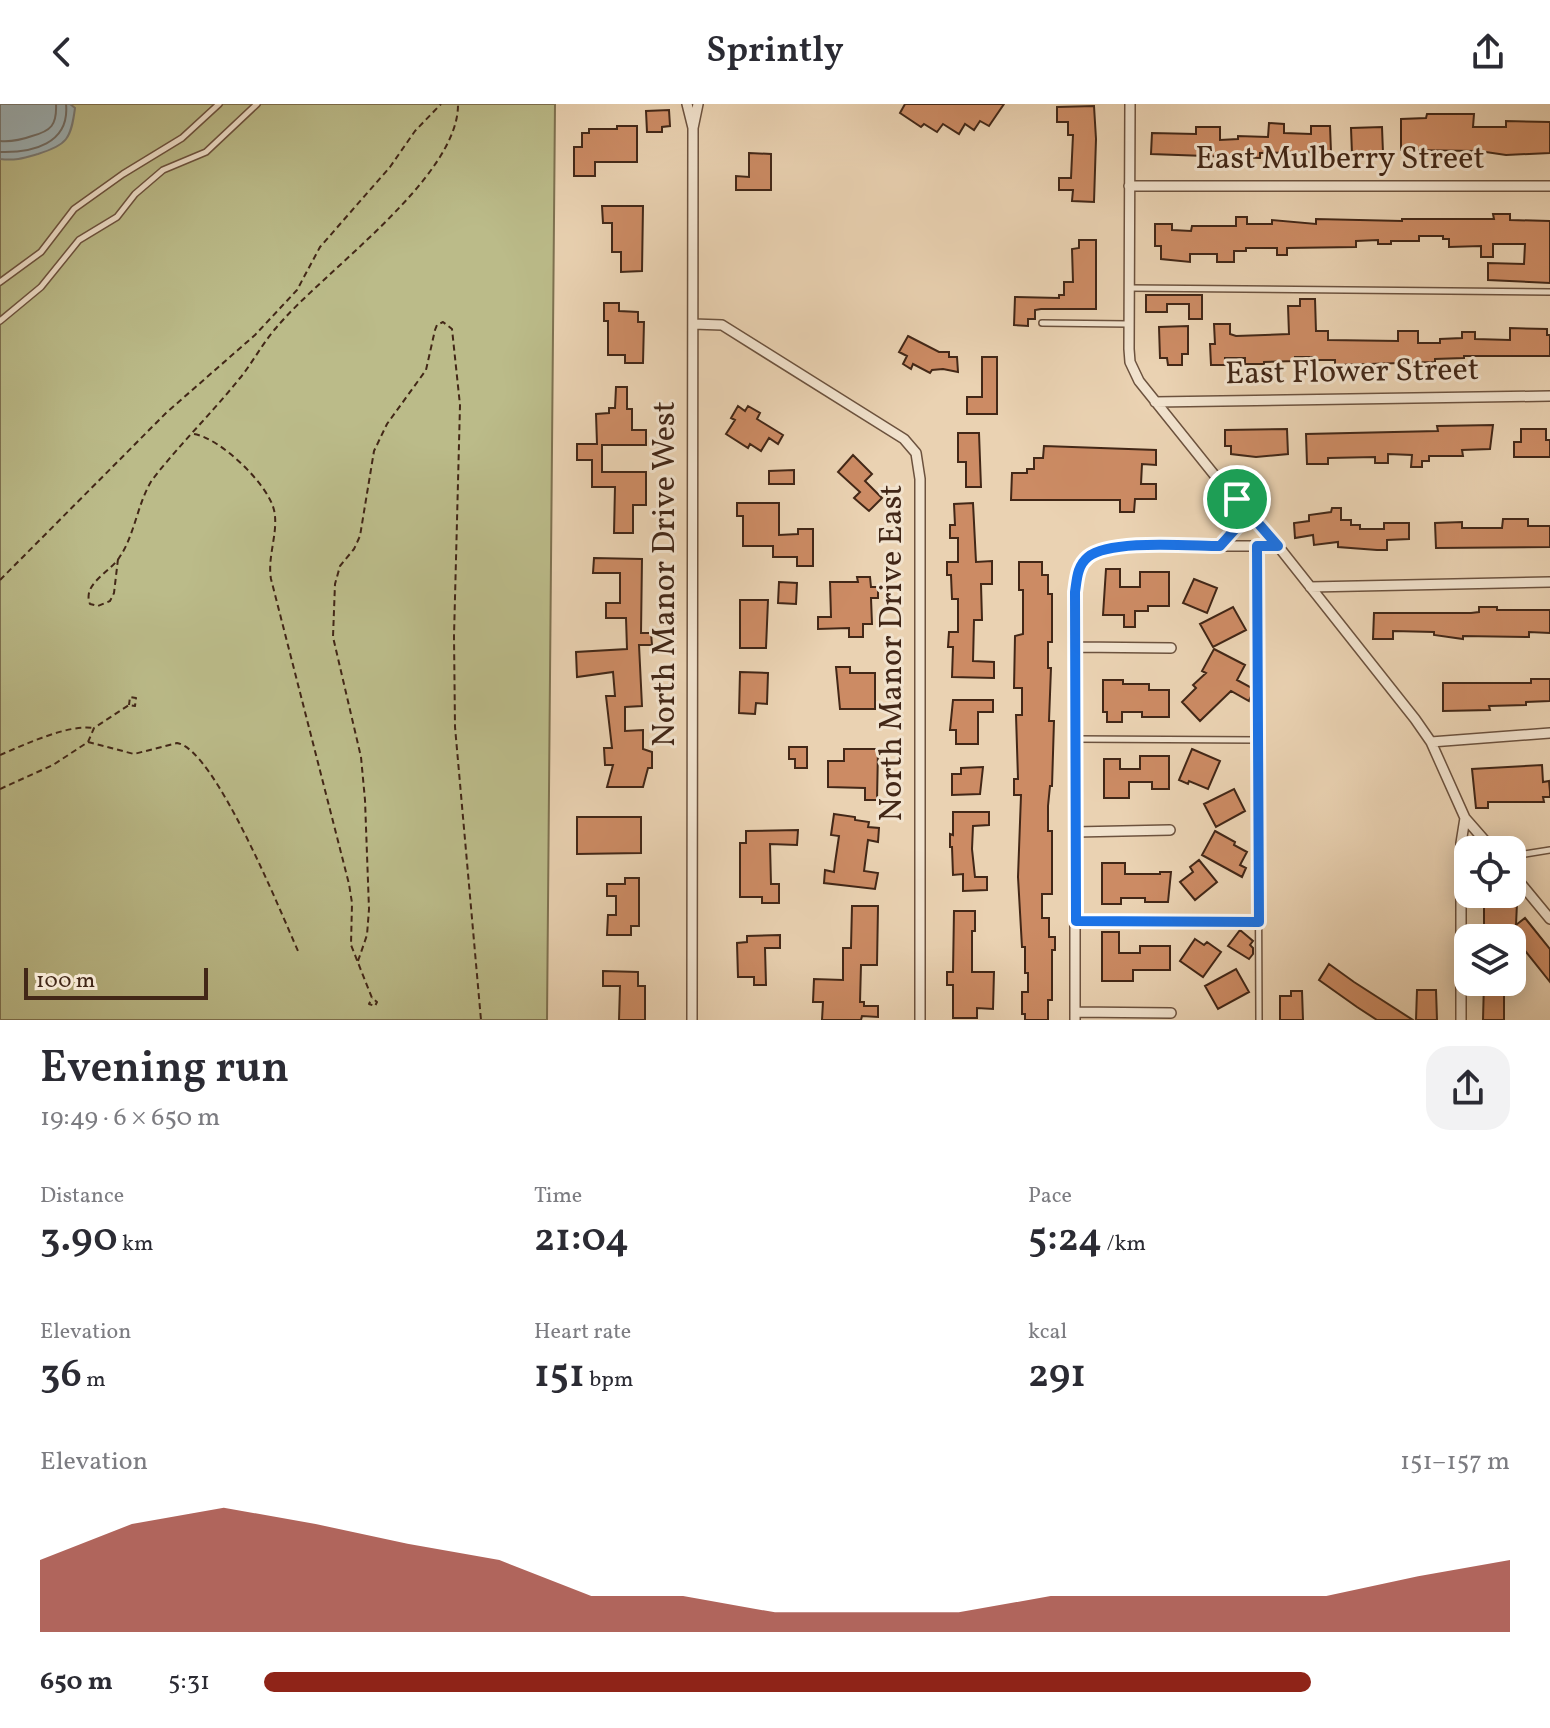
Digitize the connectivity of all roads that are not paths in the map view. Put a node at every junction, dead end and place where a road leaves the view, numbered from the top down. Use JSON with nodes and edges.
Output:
{"nodes":[{"id":1,"x":219,"y":104,"type":"edge"},
{"id":2,"x":257,"y":104,"type":"edge"},
{"id":3,"x":687,"y":104,"type":"edge"},
{"id":4,"x":698,"y":104,"type":"edge"},
{"id":5,"x":1130,"y":104,"type":"edge"},
{"id":6,"x":693,"y":128,"type":"junction"},
{"id":7,"x":1129,"y":186,"type":"junction"},
{"id":8,"x":1550,"y":186,"type":"edge"},
{"id":9,"x":0,"y":282,"type":"edge"},
{"id":10,"x":1129,"y":288,"type":"junction"},
{"id":11,"x":1550,"y":292,"type":"edge"},
{"id":12,"x":0,"y":321,"type":"edge"},
{"id":13,"x":1042,"y":323,"type":"dead end"},
{"id":14,"x":693,"y":324,"type":"junction"},
{"id":15,"x":1129,"y":324,"type":"junction"},
{"id":16,"x":1550,"y":396,"type":"edge"},
{"id":17,"x":1155,"y":402,"type":"junction"},
{"id":18,"x":1237,"y":499,"type":"junction"},
{"id":19,"x":1220,"y":546,"type":"junction"},
{"id":20,"x":1257,"y":546,"type":"junction"},
{"id":21,"x":1278,"y":546,"type":"junction"},
{"id":22,"x":1550,"y":582,"type":"edge"},
{"id":23,"x":1310,"y":587,"type":"junction"},
{"id":24,"x":1076,"y":647,"type":"junction"},
{"id":25,"x":1171,"y":648,"type":"dead end"},
{"id":26,"x":1550,"y":733,"type":"edge"},
{"id":27,"x":1075,"y":739,"type":"junction"},
{"id":28,"x":1257,"y":740,"type":"junction"},
{"id":29,"x":1431,"y":742,"type":"junction"},
{"id":30,"x":1465,"y":818,"type":"junction"},
{"id":31,"x":1170,"y":830,"type":"dead end"},
{"id":32,"x":1075,"y":832,"type":"junction"},
{"id":33,"x":1481,"y":836,"type":"edge"},
{"id":34,"x":1550,"y":850,"type":"edge"},
{"id":35,"x":1526,"y":854,"type":"edge"},
{"id":36,"x":1526,"y":890,"type":"edge"},
{"id":37,"x":1550,"y":919,"type":"edge"},
{"id":38,"x":1076,"y":921,"type":"junction"},
{"id":39,"x":1259,"y":922,"type":"junction"},
{"id":40,"x":1171,"y":1013,"type":"dead end"},
{"id":41,"x":1075,"y":1016,"type":"edge"},
{"id":42,"x":692,"y":1020,"type":"edge"},
{"id":43,"x":920,"y":1020,"type":"edge"},
{"id":44,"x":1259,"y":1020,"type":"edge"},
{"id":45,"x":1461,"y":1020,"type":"edge"}],
"edges":[{"from":1,"to":9,"type":"lane"},
{"from":2,"to":12,"type":"lane"},
{"from":3,"to":6,"type":"street","name":"North Manor Drive West"},
{"from":4,"to":6,"type":"street","name":"North Manor Drive West"},
{"from":5,"to":7,"type":"street"},
{"from":6,"to":14,"type":"street","name":"North Manor Drive West"},
{"from":7,"to":8,"type":"street","name":"East Mulberry Street"},
{"from":7,"to":10,"type":"street"},
{"from":10,"to":11,"type":"lane"},
{"from":10,"to":15,"type":"street"},
{"from":13,"to":15,"type":"lane"},
{"from":14,"to":42,"type":"street","name":"North Manor Drive West"},
{"from":14,"to":43,"type":"street","name":"North Manor Drive East"},
{"from":15,"to":17,"type":"street"},
{"from":16,"to":17,"type":"street","name":"East Flower Street"},
{"from":17,"to":18,"type":"street"},
{"from":18,"to":19,"type":"street"},
{"from":18,"to":21,"type":"street"},
{"from":19,"to":20,"type":"street"},
{"from":19,"to":24,"type":"street"},
{"from":20,"to":21,"type":"street"},
{"from":20,"to":28,"type":"lane"},
{"from":21,"to":23,"type":"street"},
{"from":22,"to":23,"type":"street"},
{"from":23,"to":29,"type":"street"},
{"from":24,"to":25,"type":"street"},
{"from":24,"to":27,"type":"street"},
{"from":26,"to":29,"type":"street"},
{"from":27,"to":28,"type":"lane"},
{"from":27,"to":32,"type":"street"},
{"from":28,"to":39,"type":"lane"},
{"from":29,"to":30,"type":"street"},
{"from":30,"to":33,"type":"street"},
{"from":30,"to":45,"type":"street"},
{"from":31,"to":32,"type":"street"},
{"from":32,"to":38,"type":"street"},
{"from":34,"to":35,"type":"lane"},
{"from":36,"to":37,"type":"street"},
{"from":38,"to":39,"type":"lane"},
{"from":38,"to":41,"type":"street"},
{"from":39,"to":44,"type":"lane"},
{"from":40,"to":41,"type":"street"}]}
